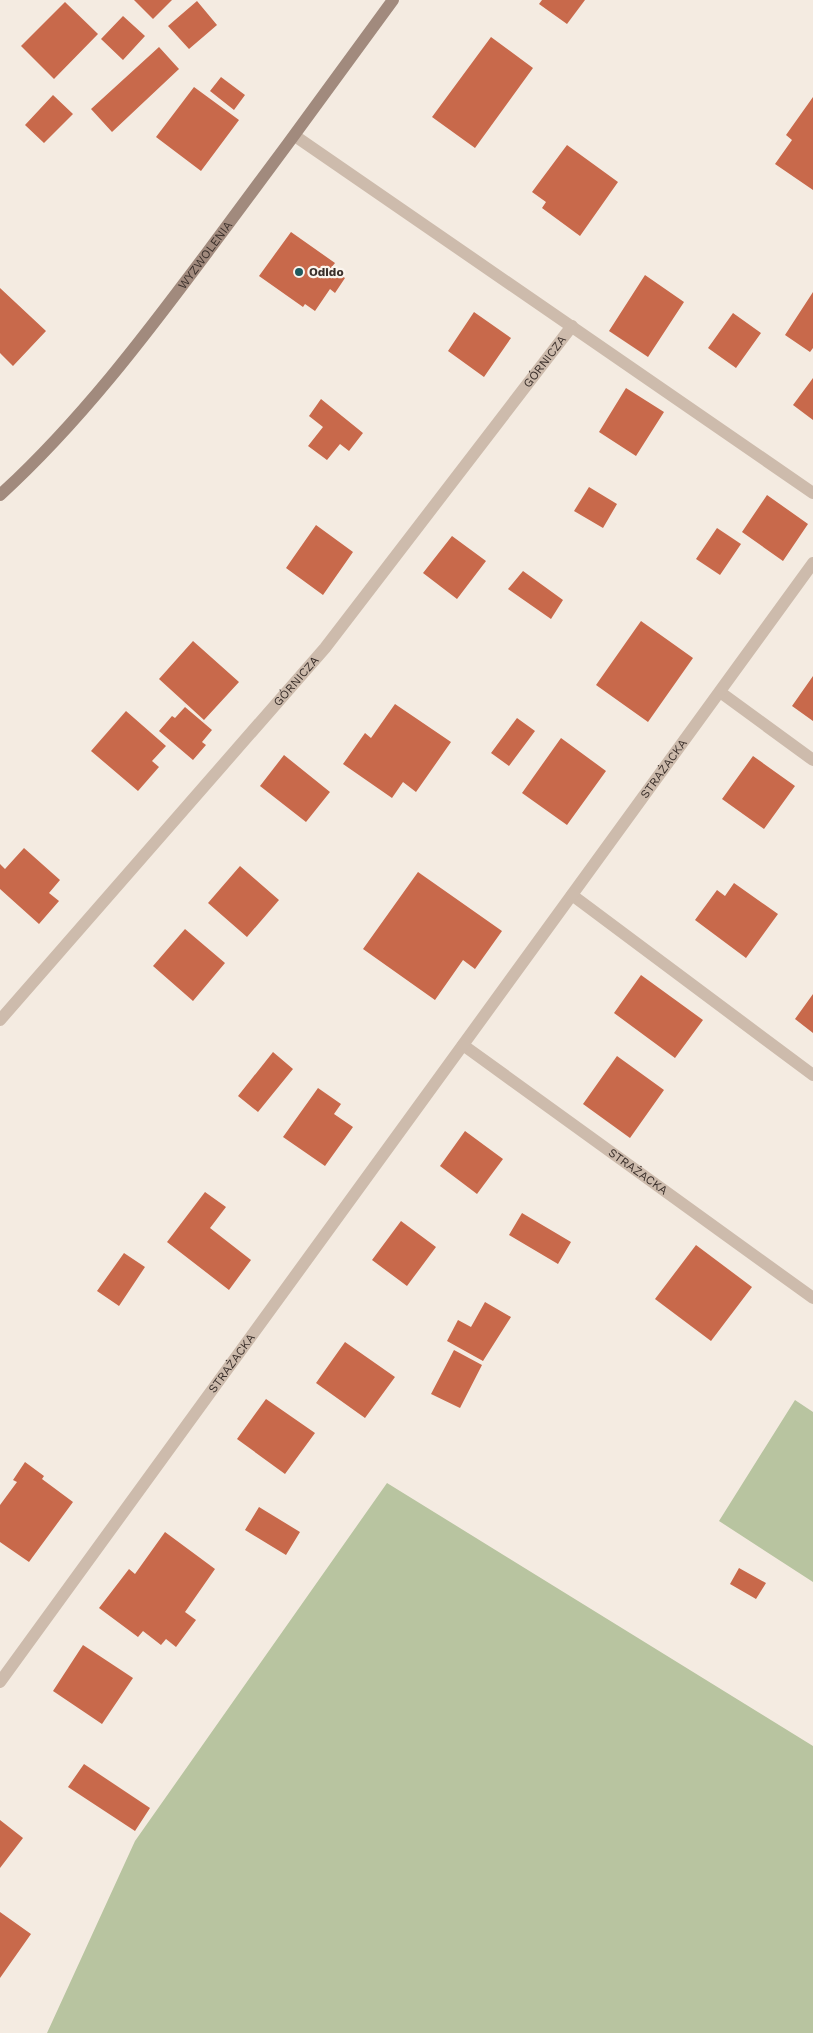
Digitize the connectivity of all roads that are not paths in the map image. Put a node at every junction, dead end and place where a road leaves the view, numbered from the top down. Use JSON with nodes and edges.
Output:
{"nodes":[{"id":1,"x":393,"y":0,"type":"edge"},
{"id":2,"x":294,"y":136,"type":"junction"},
{"id":3,"x":572,"y":326,"type":"junction"},
{"id":4,"x":813,"y":494,"type":"edge"},
{"id":5,"x":0,"y":495,"type":"edge"},
{"id":6,"x":813,"y":563,"type":"edge"},
{"id":7,"x":720,"y":692,"type":"junction"},
{"id":8,"x":813,"y":760,"type":"edge"},
{"id":9,"x":572,"y":895,"type":"junction"},
{"id":10,"x":0,"y":1020,"type":"edge"},
{"id":11,"x":463,"y":1045,"type":"junction"},
{"id":12,"x":813,"y":1075,"type":"edge"},
{"id":13,"x":813,"y":1298,"type":"edge"},
{"id":14,"x":0,"y":1682,"type":"edge"}],
"edges":[{"from":1,"to":2,"type":"main road","name":"WYZWOLENIA"},
{"from":2,"to":3,"type":"street","name":"GÓRNICZA"},
{"from":2,"to":5,"type":"main road","name":"WYZWOLENIA"},
{"from":3,"to":4,"type":"street","name":"GÓRNICZA"},
{"from":3,"to":10,"type":"street","name":"GÓRNICZA"},
{"from":6,"to":7,"type":"street","name":"STRAŻACKA"},
{"from":7,"to":8,"type":"street"},
{"from":7,"to":9,"type":"street","name":"STRAŻACKA"},
{"from":9,"to":11,"type":"street","name":"STRAŻACKA"},
{"from":9,"to":12,"type":"street"},
{"from":11,"to":13,"type":"street","name":"STRAŻACKA"},
{"from":11,"to":14,"type":"street","name":"STRAŻACKA"}]}
